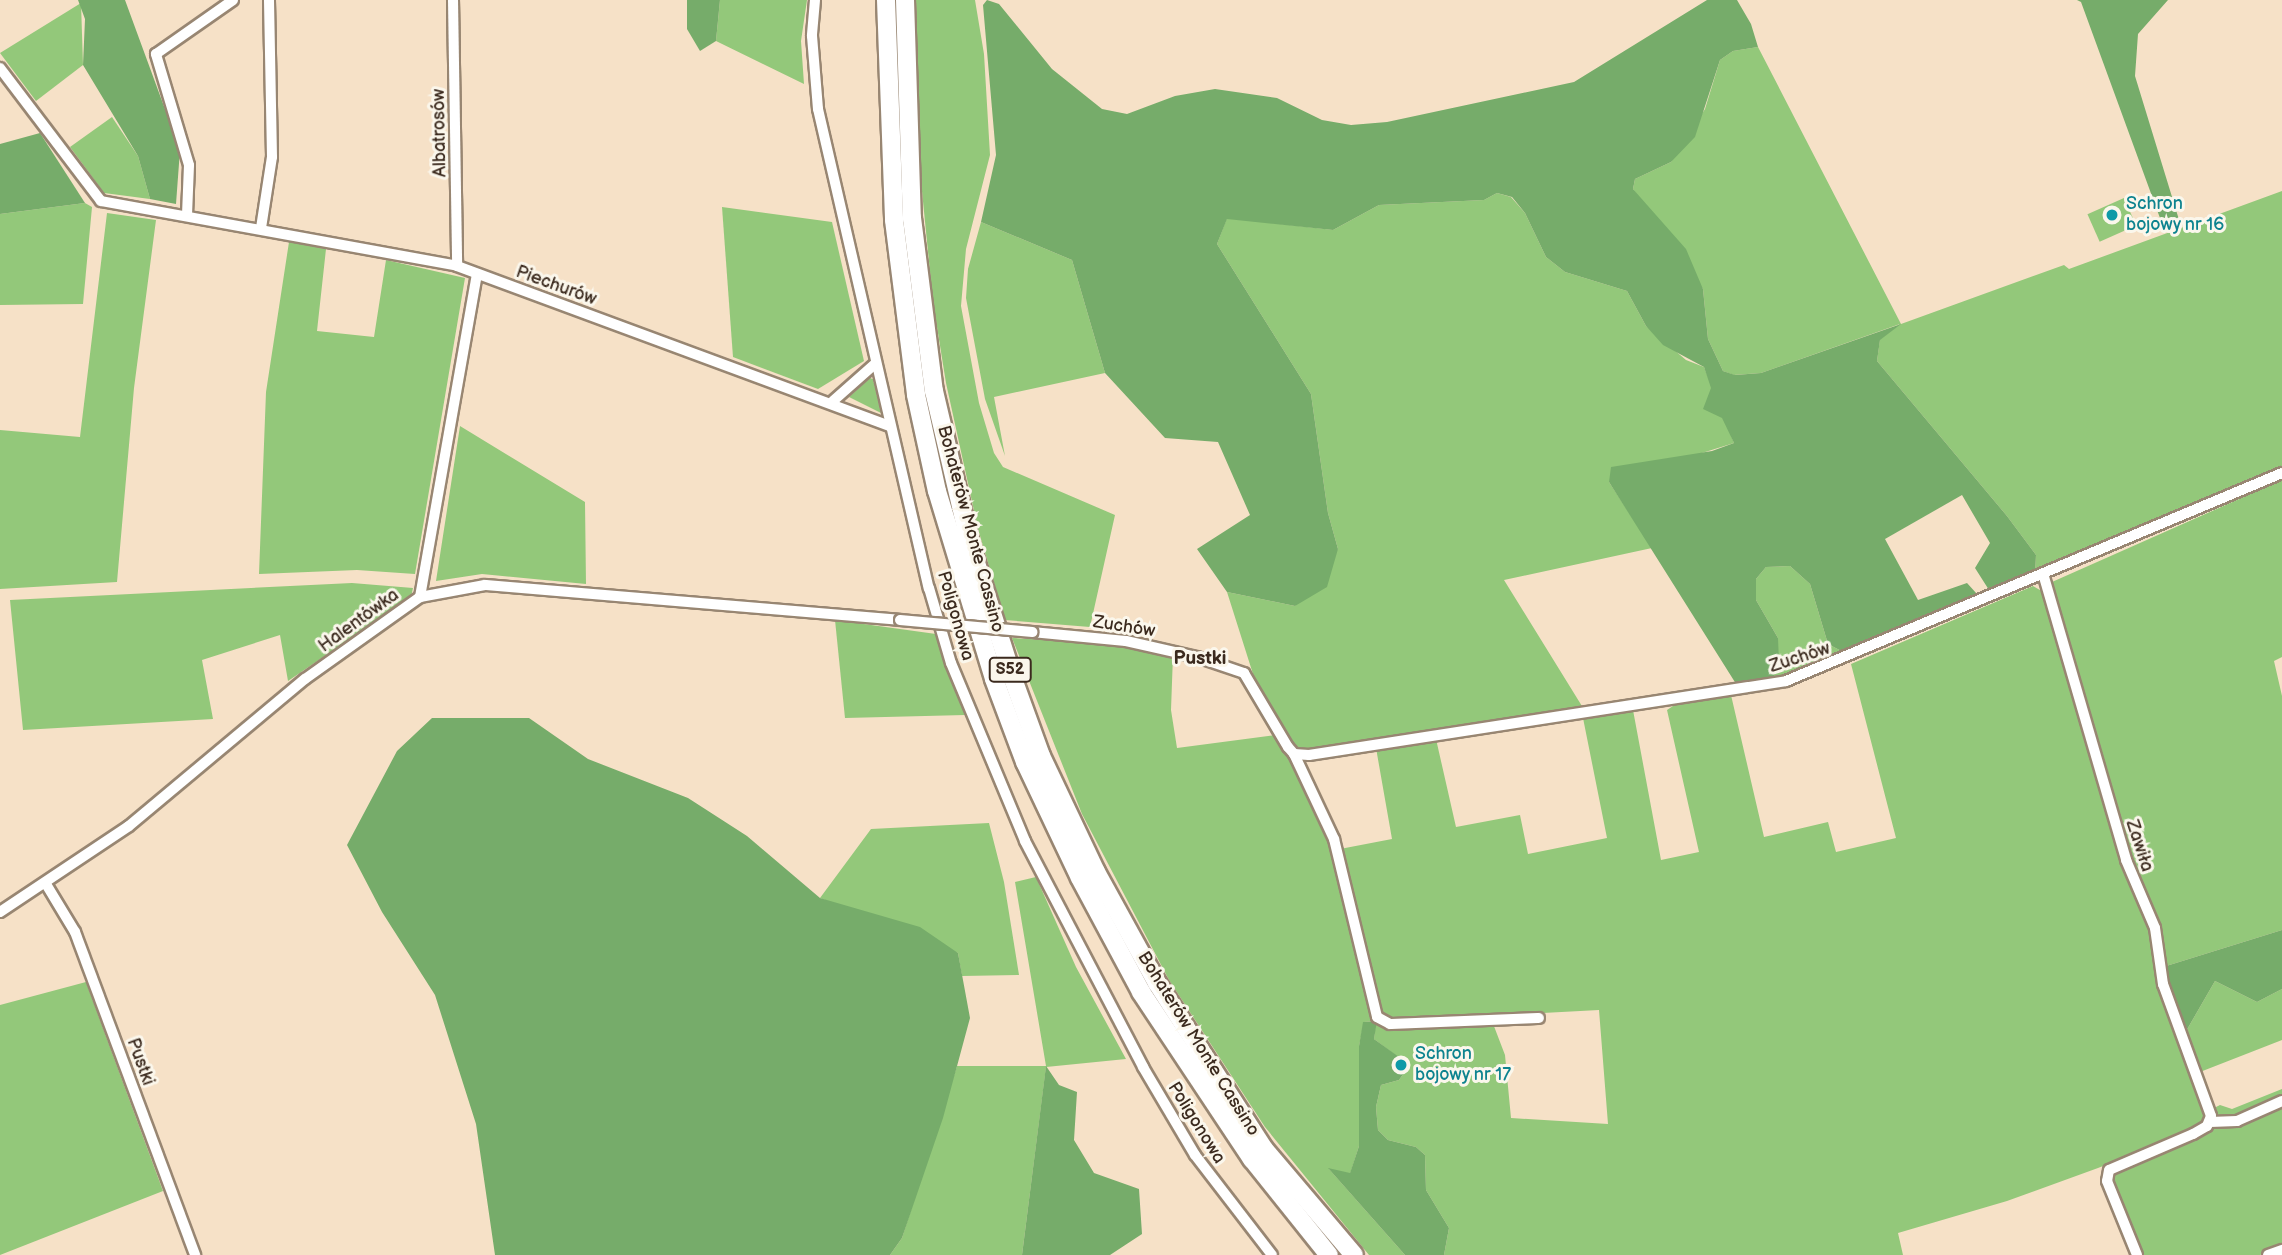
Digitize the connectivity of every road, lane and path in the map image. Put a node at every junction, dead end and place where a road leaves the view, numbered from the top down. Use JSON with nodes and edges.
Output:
{"nodes":[{"id":1,"x":233,"y":0,"type":"edge"},
{"id":2,"x":269,"y":0,"type":"edge"},
{"id":3,"x":453,"y":0,"type":"edge"},
{"id":4,"x":815,"y":0,"type":"edge"},
{"id":5,"x":886,"y":0,"type":"edge"},
{"id":6,"x":905,"y":0,"type":"edge"},
{"id":7,"x":0,"y":68,"type":"edge"},
{"id":8,"x":187,"y":215,"type":"junction"},
{"id":9,"x":261,"y":228,"type":"junction"},
{"id":10,"x":457,"y":266,"type":"junction"},
{"id":11,"x":477,"y":274,"type":"junction"},
{"id":12,"x":876,"y":363,"type":"junction"},
{"id":13,"x":833,"y":401,"type":"junction"},
{"id":14,"x":890,"y":426,"type":"junction"},
{"id":15,"x":2282,"y":473,"type":"edge"},
{"id":16,"x":2044,"y":577,"type":"junction"},
{"id":17,"x":420,"y":597,"type":"junction"},
{"id":18,"x":900,"y":620,"type":"joint"},
{"id":19,"x":1294,"y":754,"type":"junction"},
{"id":20,"x":46,"y":884,"type":"junction"},
{"id":21,"x":0,"y":912,"type":"edge"},
{"id":22,"x":1539,"y":1017,"type":"dead end"},
{"id":23,"x":2282,"y":1101,"type":"edge"},
{"id":24,"x":2210,"y":1122,"type":"junction"},
{"id":25,"x":2282,"y":1250,"type":"edge"},
{"id":26,"x":195,"y":1255,"type":"edge"},
{"id":27,"x":1272,"y":1255,"type":"edge"},
{"id":28,"x":1329,"y":1255,"type":"edge"},
{"id":29,"x":1354,"y":1255,"type":"edge"},
{"id":30,"x":2137,"y":1255,"type":"edge"},
{"id":31,"x":2268,"y":1255,"type":"edge"}],
"edges":[{"from":1,"to":8,"type":"street"},
{"from":2,"to":9,"type":"street"},
{"from":3,"to":10,"type":"street","name":"Albatrosów"},
{"from":4,"to":12,"type":"street","name":"Poligonowa"},
{"from":5,"to":28,"type":"highway","name":"Bohaterów Monte Cassino","number":"S52"},
{"from":6,"to":29,"type":"highway","name":"Bohaterów Monte Cassino","number":"S52"},
{"from":7,"to":8,"type":"street","name":"Piechurów"},
{"from":8,"to":9,"type":"street","name":"Piechurów"},
{"from":9,"to":10,"type":"street","name":"Piechurów"},
{"from":10,"to":11,"type":"street","name":"Piechurów"},
{"from":11,"to":13,"type":"street","name":"Piechurów"},
{"from":11,"to":17,"type":"street"},
{"from":12,"to":13,"type":"street"},
{"from":12,"to":14,"type":"street","name":"Poligonowa"},
{"from":13,"to":14,"type":"street","name":"Piechurów"},
{"from":14,"to":27,"type":"street","name":"Poligonowa"},
{"from":15,"to":16,"type":"street","name":"Zuchów"},
{"from":16,"to":19,"type":"street","name":"Zuchów"},
{"from":16,"to":24,"type":"street","name":"Zawiła"},
{"from":17,"to":18,"type":"street","name":"Halentówka"},
{"from":17,"to":20,"type":"street","name":"Halentówka"},
{"from":18,"to":19,"type":"street","name":"Zuchów","bridge":true},
{"from":19,"to":22,"type":"street","name":"Zuchów"},
{"from":20,"to":21,"type":"street","name":"Halentówka"},
{"from":20,"to":26,"type":"street","name":"Pustki"},
{"from":23,"to":24,"type":"street"},
{"from":24,"to":30,"type":"street"},
{"from":25,"to":31,"type":"street"}]}
